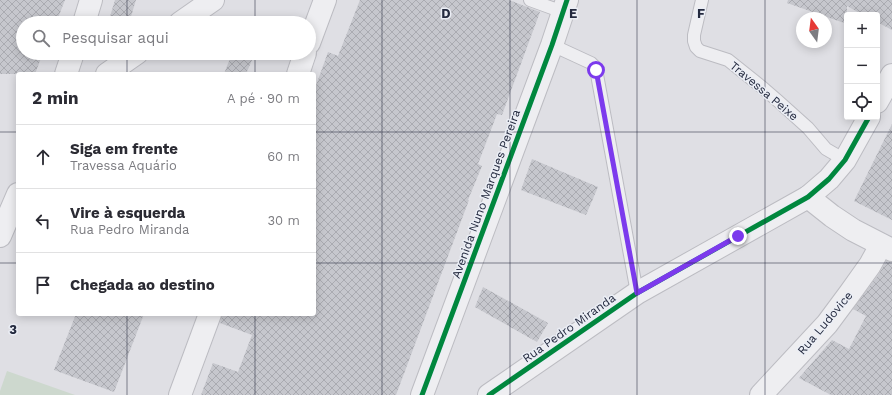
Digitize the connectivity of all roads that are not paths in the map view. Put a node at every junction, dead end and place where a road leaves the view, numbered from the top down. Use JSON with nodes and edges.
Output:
{"nodes":[{"id":1,"x":92,"y":0,"type":"edge"},
{"id":2,"x":212,"y":0,"type":"edge"},
{"id":3,"x":325,"y":0,"type":"edge"},
{"id":4,"x":530,"y":0,"type":"edge"},
{"id":5,"x":702,"y":0,"type":"edge"},
{"id":6,"x":565,"y":6,"type":"edge"},
{"id":7,"x":86,"y":16,"type":"edge"},
{"id":8,"x":190,"y":16,"type":"edge"},
{"id":9,"x":316,"y":24,"type":"edge"},
{"id":10,"x":552,"y":44,"type":"junction"},
{"id":11,"x":71,"y":60,"type":"edge"},
{"id":12,"x":127,"y":60,"type":"edge"},
{"id":13,"x":303,"y":60,"type":"edge"},
{"id":14,"x":67,"y":72,"type":"edge"},
{"id":15,"x":110,"y":72,"type":"edge"},
{"id":16,"x":299,"y":72,"type":"edge"},
{"id":17,"x":892,"y":75,"type":"edge"},
{"id":18,"x":880,"y":97,"type":"edge"},
{"id":19,"x":867,"y":120,"type":"edge"},
{"id":20,"x":845,"y":160,"type":"junction"},
{"id":21,"x":808,"y":197,"type":"junction"},
{"id":22,"x":16,"y":199,"type":"edge"},
{"id":23,"x":0,"y":236,"type":"edge"},
{"id":24,"x":886,"y":247,"type":"edge"},
{"id":25,"x":637,"y":293,"type":"junction"},
{"id":26,"x":209,"y":316,"type":"edge"},
{"id":27,"x":180,"y":395,"type":"edge"},
{"id":28,"x":422,"y":395,"type":"edge"},
{"id":29,"x":489,"y":395,"type":"edge"},
{"id":30,"x":761,"y":395,"type":"edge"}],
"edges":[{"from":1,"to":7,"type":"street"},
{"from":2,"to":8,"type":"street"},
{"from":3,"to":9,"type":"street"},
{"from":4,"to":6,"type":"lane"},
{"from":5,"to":20,"type":"lane","name":"Travessa Peixe"},
{"from":6,"to":10,"type":"street","name":"Avenida Nuno Marques Pereira"},
{"from":10,"to":25,"type":"lane"},
{"from":10,"to":28,"type":"street","name":"Avenida Nuno Marques Pereira"},
{"from":11,"to":14,"type":"street"},
{"from":12,"to":15,"type":"street"},
{"from":13,"to":16,"type":"street"},
{"from":17,"to":18,"type":"street"},
{"from":19,"to":20,"type":"street","name":"Rua Pedro Miranda"},
{"from":20,"to":21,"type":"street","name":"Rua Pedro Miranda"},
{"from":21,"to":24,"type":"street"},
{"from":21,"to":25,"type":"street","name":"Rua Pedro Miranda"},
{"from":22,"to":23,"type":"street"},
{"from":24,"to":30,"type":"street","name":"Rua Ludovice"},
{"from":25,"to":29,"type":"street","name":"Rua Pedro Miranda"},
{"from":26,"to":27,"type":"street"}]}
